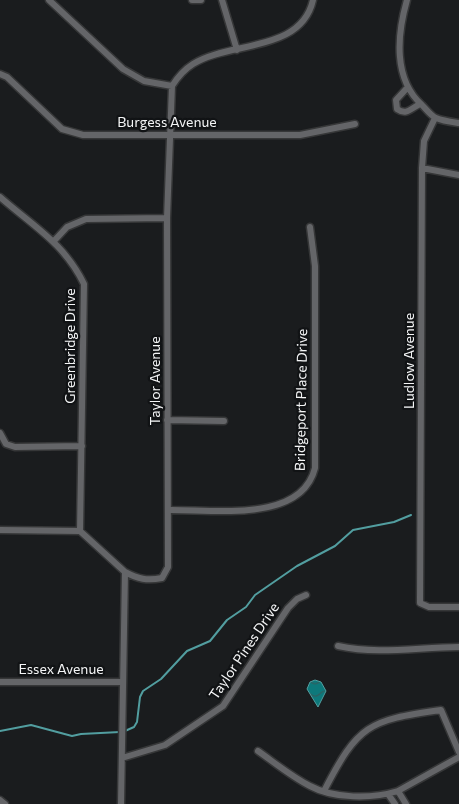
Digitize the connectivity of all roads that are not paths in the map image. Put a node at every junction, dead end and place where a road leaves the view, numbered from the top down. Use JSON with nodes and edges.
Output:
{"nodes":[{"id":1,"x":49,"y":0,"type":"edge"},
{"id":2,"x":192,"y":0,"type":"edge"},
{"id":3,"x":201,"y":0,"type":"edge"},
{"id":4,"x":222,"y":0,"type":"edge"},
{"id":5,"x":313,"y":0,"type":"edge"},
{"id":6,"x":407,"y":0,"type":"edge"},
{"id":7,"x":237,"y":50,"type":"junction"},
{"id":8,"x":0,"y":74,"type":"edge"},
{"id":9,"x":172,"y":86,"type":"junction"},
{"id":10,"x":407,"y":88,"type":"junction"},
{"id":11,"x":420,"y":104,"type":"junction"},
{"id":12,"x":435,"y":118,"type":"junction"},
{"id":13,"x":459,"y":123,"type":"edge"},
{"id":14,"x":354,"y":124,"type":"dead end"},
{"id":15,"x":171,"y":135,"type":"junction"},
{"id":16,"x":422,"y":168,"type":"junction"},
{"id":17,"x":459,"y":175,"type":"edge"},
{"id":18,"x":0,"y":197,"type":"edge"},
{"id":19,"x":167,"y":218,"type":"junction"},
{"id":20,"x":310,"y":227,"type":"dead end"},
{"id":21,"x":54,"y":240,"type":"junction"},
{"id":22,"x":167,"y":420,"type":"junction"},
{"id":23,"x":224,"y":421,"type":"dead end"},
{"id":24,"x":0,"y":433,"type":"edge"},
{"id":25,"x":82,"y":446,"type":"junction"},
{"id":26,"x":168,"y":510,"type":"junction"},
{"id":27,"x":0,"y":530,"type":"edge"},
{"id":28,"x":80,"y":531,"type":"junction"},
{"id":29,"x":125,"y":572,"type":"junction"},
{"id":30,"x":306,"y":595,"type":"dead end"},
{"id":31,"x":459,"y":607,"type":"edge"},
{"id":32,"x":338,"y":646,"type":"dead end"},
{"id":33,"x":459,"y":647,"type":"edge"},
{"id":34,"x":0,"y":682,"type":"edge"},
{"id":35,"x":123,"y":682,"type":"junction"},
{"id":36,"x":258,"y":751,"type":"dead end"},
{"id":37,"x":459,"y":752,"type":"edge"},
{"id":38,"x":459,"y":757,"type":"edge"},
{"id":39,"x":122,"y":758,"type":"junction"},
{"id":40,"x":324,"y":791,"type":"junction"},
{"id":41,"x":398,"y":791,"type":"junction"},
{"id":42,"x":388,"y":794,"type":"junction"},
{"id":43,"x":0,"y":800,"type":"edge"},
{"id":44,"x":5,"y":804,"type":"edge"},
{"id":45,"x":121,"y":804,"type":"edge"},
{"id":46,"x":394,"y":804,"type":"edge"},
{"id":47,"x":406,"y":804,"type":"edge"}],
"edges":[{"from":1,"to":9,"type":"street"},
{"from":2,"to":3,"type":"street"},
{"from":4,"to":7,"type":"street"},
{"from":5,"to":7,"type":"street"},
{"from":6,"to":10,"type":"street"},
{"from":7,"to":9,"type":"street"},
{"from":8,"to":15,"type":"street","name":"Burgess Avenue"},
{"from":9,"to":15,"type":"street","name":"Taylor Avenue"},
{"from":10,"to":11,"type":"street"},
{"from":10,"to":11,"type":"street"},
{"from":11,"to":12,"type":"street"},
{"from":12,"to":13,"type":"street"},
{"from":12,"to":16,"type":"street","name":"Ludlow Avenue"},
{"from":14,"to":15,"type":"street","name":"Burgess Avenue"},
{"from":15,"to":19,"type":"street","name":"Taylor Avenue"},
{"from":16,"to":17,"type":"street"},
{"from":16,"to":31,"type":"street","name":"Ludlow Avenue"},
{"from":18,"to":21,"type":"street","name":"Greenbridge Drive"},
{"from":19,"to":21,"type":"street"},
{"from":19,"to":22,"type":"street","name":"Taylor Avenue"},
{"from":20,"to":26,"type":"street","name":"Bridgeport Place Drive"},
{"from":21,"to":25,"type":"street","name":"Greenbridge Drive"},
{"from":22,"to":23,"type":"street"},
{"from":22,"to":26,"type":"street","name":"Taylor Avenue"},
{"from":24,"to":25,"type":"street"},
{"from":25,"to":28,"type":"street","name":"Greenbridge Drive"},
{"from":26,"to":29,"type":"street","name":"Taylor Avenue"},
{"from":27,"to":28,"type":"street"},
{"from":28,"to":29,"type":"street"},
{"from":29,"to":35,"type":"street"},
{"from":30,"to":39,"type":"street","name":"Taylor Pines Drive"},
{"from":32,"to":33,"type":"street"},
{"from":34,"to":35,"type":"street","name":"Essex Avenue"},
{"from":35,"to":39,"type":"street"},
{"from":36,"to":40,"type":"street"},
{"from":37,"to":40,"type":"street"},
{"from":38,"to":41,"type":"street"},
{"from":39,"to":45,"type":"street"},
{"from":40,"to":42,"type":"street"},
{"from":41,"to":42,"type":"street"},
{"from":41,"to":47,"type":"street"},
{"from":42,"to":46,"type":"street"},
{"from":43,"to":44,"type":"street"}]}
